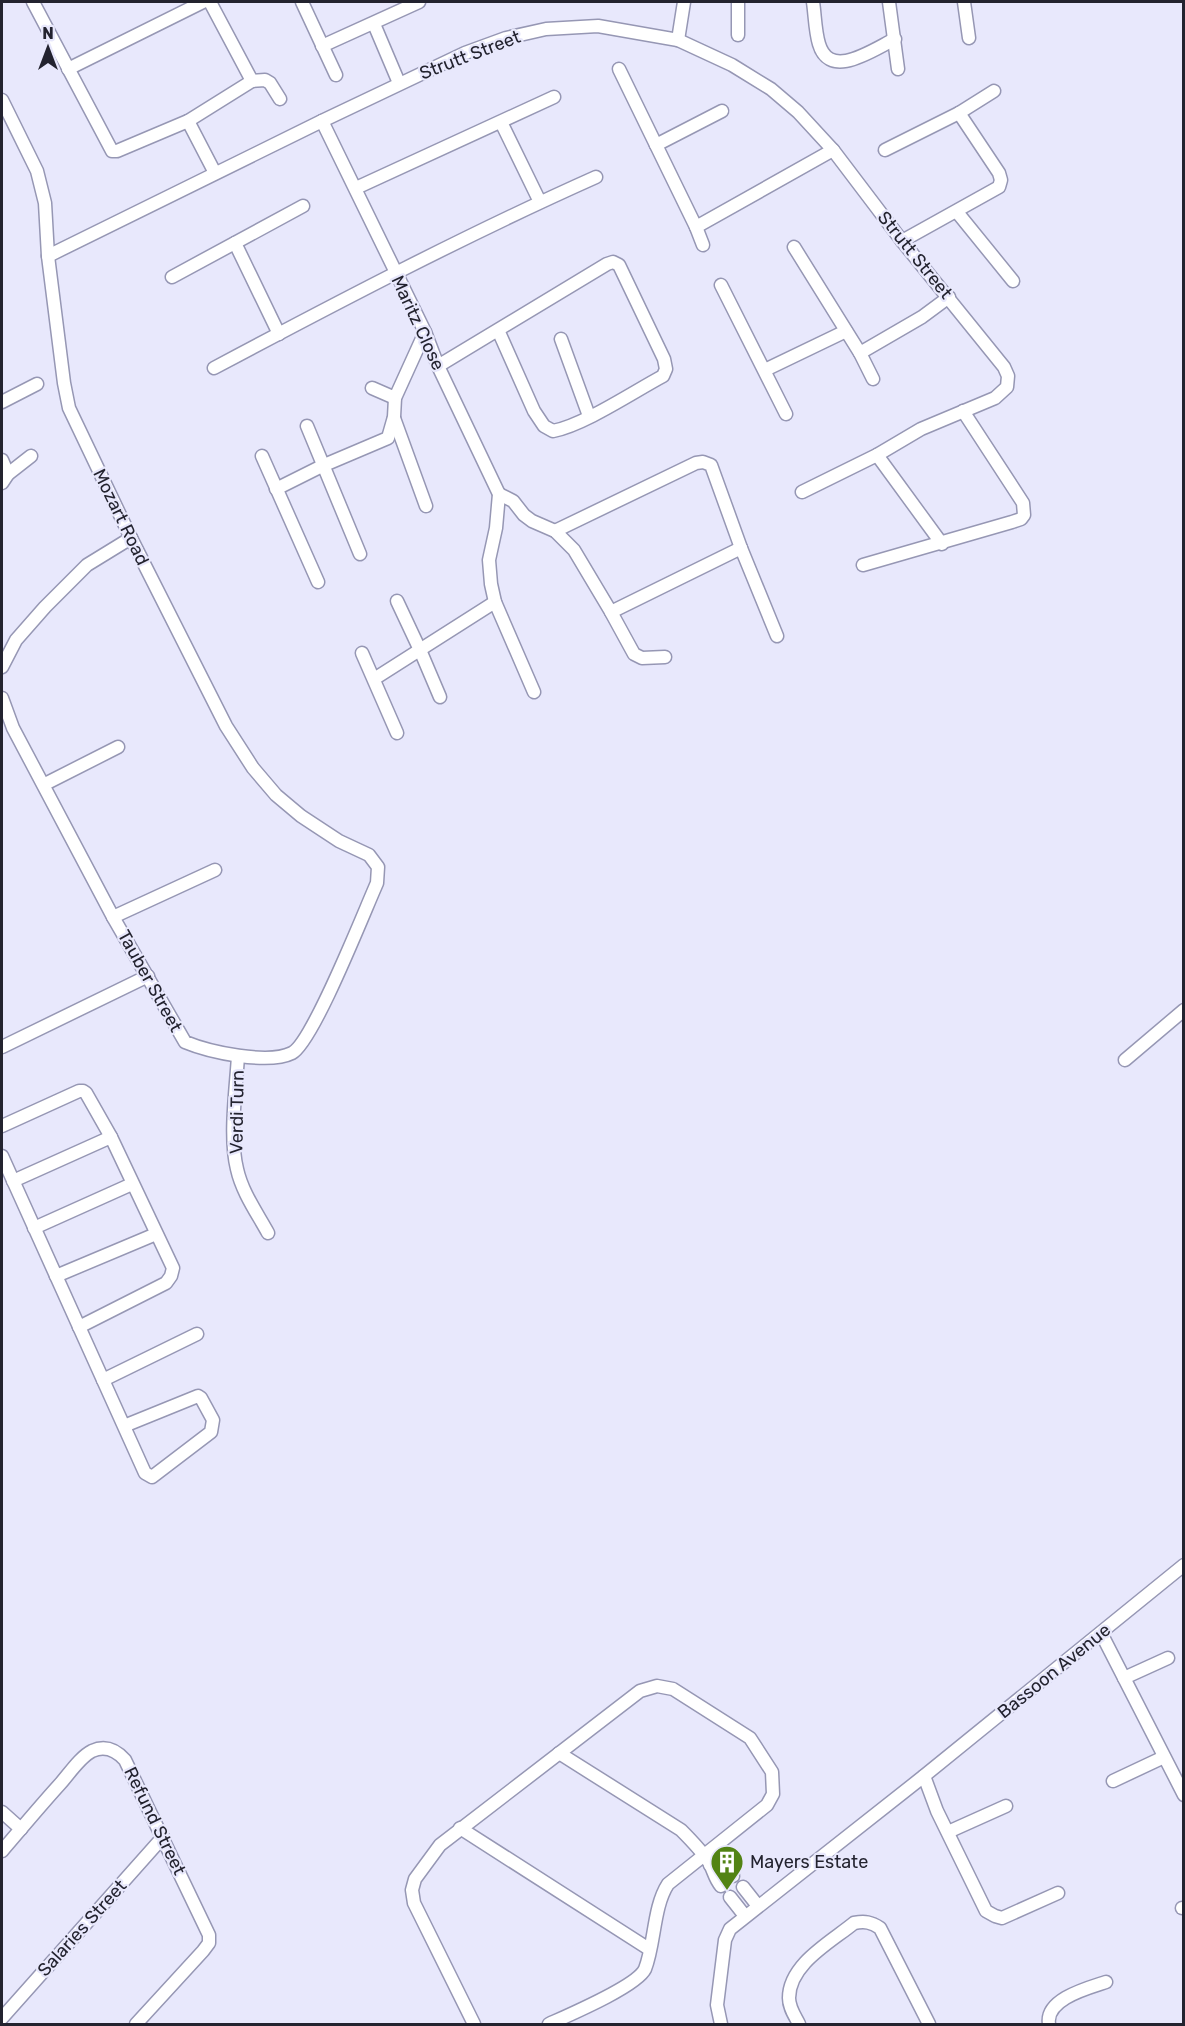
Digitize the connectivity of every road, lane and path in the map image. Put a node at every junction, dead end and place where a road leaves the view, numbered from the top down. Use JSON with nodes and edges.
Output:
{"nodes":[{"id":1,"x":33,"y":2,"type":"edge"},
{"id":2,"x":203,"y":2,"type":"edge"},
{"id":3,"x":210,"y":2,"type":"edge"},
{"id":4,"x":302,"y":2,"type":"edge"},
{"id":5,"x":419,"y":2,"type":"edge"},
{"id":6,"x":684,"y":2,"type":"edge"},
{"id":7,"x":738,"y":2,"type":"edge"},
{"id":8,"x":813,"y":2,"type":"edge"},
{"id":9,"x":889,"y":2,"type":"edge"},
{"id":10,"x":964,"y":2,"type":"edge"},
{"id":11,"x":374,"y":24,"type":"junction"},
{"id":12,"x":738,"y":35,"type":"dead end"},
{"id":13,"x":969,"y":38,"type":"dead end"},
{"id":14,"x":895,"y":39,"type":"junction"},
{"id":15,"x":678,"y":40,"type":"junction"},
{"id":16,"x":322,"y":46,"type":"junction"},
{"id":17,"x":68,"y":69,"type":"junction"},
{"id":18,"x":619,"y":69,"type":"dead end"},
{"id":19,"x":898,"y":69,"type":"dead end"},
{"id":20,"x":336,"y":75,"type":"dead end"},
{"id":21,"x":252,"y":81,"type":"junction"},
{"id":22,"x":399,"y":84,"type":"junction"},
{"id":23,"x":994,"y":91,"type":"dead end"},
{"id":24,"x":554,"y":97,"type":"dead end"},
{"id":25,"x":280,"y":99,"type":"dead end"},
{"id":26,"x":2,"y":100,"type":"edge"},
{"id":27,"x":722,"y":111,"type":"dead end"},
{"id":28,"x":959,"y":113,"type":"junction"},
{"id":29,"x":188,"y":121,"type":"junction"},
{"id":30,"x":322,"y":121,"type":"junction"},
{"id":31,"x":501,"y":122,"type":"junction"},
{"id":32,"x":656,"y":145,"type":"junction"},
{"id":33,"x":833,"y":150,"type":"junction"},
{"id":34,"x":885,"y":150,"type":"dead end"},
{"id":35,"x":215,"y":173,"type":"junction"},
{"id":36,"x":596,"y":177,"type":"dead end"},
{"id":37,"x":356,"y":188,"type":"junction"},
{"id":38,"x":540,"y":202,"type":"junction"},
{"id":39,"x":303,"y":206,"type":"dead end"},
{"id":40,"x":957,"y":212,"type":"junction"},
{"id":41,"x":696,"y":227,"type":"junction"},
{"id":42,"x":902,"y":241,"type":"junction"},
{"id":43,"x":235,"y":243,"type":"junction"},
{"id":44,"x":703,"y":245,"type":"dead end"},
{"id":45,"x":794,"y":248,"type":"dead end"},
{"id":46,"x":48,"y":256,"type":"junction"},
{"id":47,"x":395,"y":273,"type":"junction"},
{"id":48,"x":172,"y":278,"type":"dead end"},
{"id":49,"x":1013,"y":281,"type":"dead end"},
{"id":50,"x":721,"y":285,"type":"dead end"},
{"id":51,"x":949,"y":297,"type":"junction"},
{"id":52,"x":498,"y":330,"type":"junction"},
{"id":53,"x":846,"y":331,"type":"junction"},
{"id":54,"x":425,"y":332,"type":"junction"},
{"id":55,"x":279,"y":334,"type":"junction"},
{"id":56,"x":561,"y":339,"type":"dead end"},
{"id":57,"x":860,"y":353,"type":"junction"},
{"id":58,"x":438,"y":366,"type":"junction"},
{"id":59,"x":214,"y":368,"type":"dead end"},
{"id":60,"x":765,"y":370,"type":"junction"},
{"id":61,"x":873,"y":379,"type":"dead end"},
{"id":62,"x":37,"y":384,"type":"dead end"},
{"id":63,"x":372,"y":388,"type":"dead end"},
{"id":64,"x":395,"y":398,"type":"junction"},
{"id":65,"x":2,"y":402,"type":"edge"},
{"id":66,"x":963,"y":411,"type":"junction"},
{"id":67,"x":786,"y":414,"type":"dead end"},
{"id":68,"x":590,"y":416,"type":"junction"},
{"id":69,"x":394,"y":417,"type":"junction"},
{"id":70,"x":307,"y":426,"type":"dead end"},
{"id":71,"x":877,"y":455,"type":"junction"},
{"id":72,"x":31,"y":456,"type":"dead end"},
{"id":73,"x":262,"y":456,"type":"dead end"},
{"id":74,"x":2,"y":460,"type":"edge"},
{"id":75,"x":322,"y":466,"type":"junction"},
{"id":76,"x":5,"y":479,"type":"edge"},
{"id":77,"x":276,"y":489,"type":"junction"},
{"id":78,"x":802,"y":492,"type":"dead end"},
{"id":79,"x":499,"y":494,"type":"junction"},
{"id":80,"x":426,"y":506,"type":"dead end"},
{"id":81,"x":555,"y":531,"type":"junction"},
{"id":82,"x":131,"y":538,"type":"junction"},
{"id":83,"x":942,"y":544,"type":"junction"},
{"id":84,"x":741,"y":548,"type":"junction"},
{"id":85,"x":360,"y":554,"type":"dead end"},
{"id":86,"x":863,"y":565,"type":"dead end"},
{"id":87,"x":318,"y":582,"type":"dead end"},
{"id":88,"x":397,"y":601,"type":"dead end"},
{"id":89,"x":495,"y":602,"type":"junction"},
{"id":90,"x":611,"y":612,"type":"junction"},
{"id":91,"x":777,"y":636,"type":"dead end"},
{"id":92,"x":420,"y":650,"type":"junction"},
{"id":93,"x":362,"y":653,"type":"dead end"},
{"id":94,"x":665,"y":657,"type":"dead end"},
{"id":95,"x":2,"y":667,"type":"edge"},
{"id":96,"x":374,"y":679,"type":"junction"},
{"id":97,"x":534,"y":692,"type":"dead end"},
{"id":98,"x":2,"y":698,"type":"edge"},
{"id":99,"x":440,"y":698,"type":"dead end"},
{"id":100,"x":397,"y":733,"type":"dead end"},
{"id":101,"x":118,"y":747,"type":"dead end"},
{"id":102,"x":45,"y":784,"type":"junction"},
{"id":103,"x":376,"y":863,"type":"joint"},
{"id":104,"x":214,"y":870,"type":"dead end"},
{"id":105,"x":113,"y":917,"type":"junction"},
{"id":106,"x":148,"y":976,"type":"junction"},
{"id":107,"x":1184,"y":1010,"type":"edge"},
{"id":108,"x":2,"y":1047,"type":"edge"},
{"id":109,"x":238,"y":1056,"type":"junction"},
{"id":110,"x":1125,"y":1060,"type":"dead end"},
{"id":111,"x":2,"y":1126,"type":"edge"},
{"id":112,"x":111,"y":1137,"type":"junction"},
{"id":113,"x":2,"y":1156,"type":"edge"},
{"id":114,"x":13,"y":1181,"type":"junction"},
{"id":115,"x":132,"y":1184,"type":"junction"},
{"id":116,"x":34,"y":1228,"type":"junction"},
{"id":117,"x":268,"y":1233,"type":"dead end"},
{"id":118,"x":156,"y":1234,"type":"junction"},
{"id":119,"x":56,"y":1276,"type":"junction"},
{"id":120,"x":79,"y":1327,"type":"junction"},
{"id":121,"x":197,"y":1334,"type":"dead end"},
{"id":122,"x":103,"y":1380,"type":"junction"},
{"id":123,"x":124,"y":1426,"type":"junction"},
{"id":124,"x":1184,"y":1565,"type":"edge"},
{"id":125,"x":1101,"y":1633,"type":"junction"},
{"id":126,"x":1168,"y":1658,"type":"dead end"},
{"id":127,"x":1124,"y":1678,"type":"junction"},
{"id":128,"x":559,"y":1753,"type":"junction"},
{"id":129,"x":1164,"y":1757,"type":"junction"},
{"id":130,"x":924,"y":1776,"type":"junction"},
{"id":131,"x":1113,"y":1781,"type":"dead end"},
{"id":132,"x":1183,"y":1793,"type":"edge"},
{"id":133,"x":1006,"y":1806,"type":"dead end"},
{"id":134,"x":2,"y":1812,"type":"edge"},
{"id":135,"x":460,"y":1828,"type":"junction"},
{"id":136,"x":21,"y":1829,"type":"junction"},
{"id":137,"x":948,"y":1832,"type":"junction"},
{"id":138,"x":163,"y":1837,"type":"junction"},
{"id":139,"x":2,"y":1851,"type":"edge"},
{"id":140,"x":707,"y":1860,"type":"junction"},
{"id":141,"x":734,"y":1876,"type":"dead end"},
{"id":142,"x":721,"y":1886,"type":"dead end"},
{"id":143,"x":742,"y":1887,"type":"dead end"},
{"id":144,"x":1058,"y":1893,"type":"dead end"},
{"id":145,"x":730,"y":1898,"type":"dead end"},
{"id":146,"x":758,"y":1906,"type":"junction"},
{"id":147,"x":745,"y":1916,"type":"junction"},
{"id":148,"x":649,"y":1949,"type":"junction"},
{"id":149,"x":1106,"y":1982,"type":"dead end"},
{"id":150,"x":2,"y":2018,"type":"edge"},
{"id":151,"x":137,"y":2024,"type":"edge"},
{"id":152,"x":474,"y":2025,"type":"edge"},
{"id":153,"x":549,"y":2025,"type":"edge"},
{"id":154,"x":721,"y":2025,"type":"edge"},
{"id":155,"x":799,"y":2025,"type":"edge"},
{"id":156,"x":929,"y":2025,"type":"edge"},
{"id":157,"x":1049,"y":2025,"type":"edge"}],
"edges":[{"from":1,"to":17,"type":"street"},
{"from":2,"to":17,"type":"street"},
{"from":3,"to":21,"type":"street"},
{"from":4,"to":16,"type":"street"},
{"from":5,"to":11,"type":"street"},
{"from":6,"to":15,"type":"street"},
{"from":7,"to":12,"type":"street"},
{"from":8,"to":14,"type":"street"},
{"from":9,"to":14,"type":"street"},
{"from":10,"to":13,"type":"street"},
{"from":11,"to":16,"type":"street"},
{"from":11,"to":22,"type":"street"},
{"from":14,"to":19,"type":"street"},
{"from":15,"to":22,"type":"street","name":"Strutt Street"},
{"from":15,"to":33,"type":"street","name":"Strutt Street"},
{"from":16,"to":20,"type":"street"},
{"from":17,"to":29,"type":"street"},
{"from":18,"to":32,"type":"street"},
{"from":21,"to":25,"type":"street"},
{"from":21,"to":29,"type":"street"},
{"from":22,"to":30,"type":"street","name":"Strutt Street"},
{"from":23,"to":28,"type":"street"},
{"from":24,"to":31,"type":"street"},
{"from":26,"to":46,"type":"street","name":"Mozart Road"},
{"from":27,"to":32,"type":"street"},
{"from":28,"to":34,"type":"street"},
{"from":28,"to":40,"type":"street"},
{"from":29,"to":35,"type":"street"},
{"from":30,"to":35,"type":"street","name":"Strutt Street"},
{"from":30,"to":37,"type":"street","name":"Maritz Close"},
{"from":31,"to":37,"type":"street"},
{"from":31,"to":38,"type":"street"},
{"from":32,"to":41,"type":"street"},
{"from":33,"to":41,"type":"street"},
{"from":33,"to":42,"type":"street","name":"Strutt Street"},
{"from":35,"to":46,"type":"street","name":"Strutt Street"},
{"from":36,"to":38,"type":"street"},
{"from":37,"to":47,"type":"street","name":"Maritz Close"},
{"from":38,"to":47,"type":"street"},
{"from":39,"to":43,"type":"street"},
{"from":40,"to":42,"type":"street"},
{"from":40,"to":49,"type":"street"},
{"from":41,"to":44,"type":"street"},
{"from":42,"to":51,"type":"street","name":"Strutt Street"},
{"from":43,"to":48,"type":"street"},
{"from":43,"to":55,"type":"street"},
{"from":45,"to":53,"type":"street"},
{"from":46,"to":82,"type":"street","name":"Mozart Road"},
{"from":47,"to":54,"type":"street","name":"Maritz Close"},
{"from":47,"to":55,"type":"street"},
{"from":50,"to":60,"type":"street"},
{"from":51,"to":57,"type":"street"},
{"from":51,"to":66,"type":"street","name":"Strutt Street"},
{"from":52,"to":58,"type":"street"},
{"from":52,"to":68,"type":"street"},
{"from":52,"to":68,"type":"street"},
{"from":53,"to":57,"type":"street"},
{"from":53,"to":60,"type":"street"},
{"from":54,"to":58,"type":"street","name":"Maritz Close"},
{"from":54,"to":64,"type":"street"},
{"from":55,"to":59,"type":"street"},
{"from":56,"to":68,"type":"street"},
{"from":57,"to":61,"type":"street"},
{"from":58,"to":79,"type":"street","name":"Maritz Close"},
{"from":60,"to":67,"type":"street"},
{"from":62,"to":65,"type":"street"},
{"from":63,"to":64,"type":"street"},
{"from":64,"to":69,"type":"street"},
{"from":66,"to":71,"type":"street"},
{"from":66,"to":83,"type":"street"},
{"from":69,"to":75,"type":"street"},
{"from":69,"to":80,"type":"street"},
{"from":70,"to":75,"type":"street"},
{"from":71,"to":78,"type":"street"},
{"from":71,"to":83,"type":"street"},
{"from":72,"to":76,"type":"street"},
{"from":73,"to":77,"type":"street"},
{"from":74,"to":76,"type":"street"},
{"from":75,"to":77,"type":"street"},
{"from":75,"to":85,"type":"street"},
{"from":77,"to":87,"type":"street"},
{"from":79,"to":81,"type":"street"},
{"from":79,"to":89,"type":"street"},
{"from":81,"to":84,"type":"street"},
{"from":81,"to":90,"type":"street"},
{"from":82,"to":95,"type":"street"},
{"from":82,"to":103,"type":"street","name":"Mozart Road"},
{"from":83,"to":86,"type":"street"},
{"from":84,"to":90,"type":"street"},
{"from":84,"to":91,"type":"street"},
{"from":88,"to":92,"type":"street"},
{"from":89,"to":92,"type":"street"},
{"from":89,"to":97,"type":"street"},
{"from":90,"to":94,"type":"street"},
{"from":92,"to":96,"type":"street"},
{"from":92,"to":99,"type":"street"},
{"from":93,"to":96,"type":"street"},
{"from":96,"to":100,"type":"street"},
{"from":98,"to":102,"type":"street","name":"Tauber Street"},
{"from":101,"to":102,"type":"street"},
{"from":102,"to":105,"type":"street","name":"Tauber Street"},
{"from":103,"to":109,"type":"street","name":"Tauber Street"},
{"from":104,"to":105,"type":"street"},
{"from":105,"to":106,"type":"street","name":"Tauber Street"},
{"from":106,"to":108,"type":"street"},
{"from":106,"to":109,"type":"street","name":"Tauber Street"},
{"from":107,"to":110,"type":"street"},
{"from":109,"to":117,"type":"street","name":"Verdi Turn"},
{"from":111,"to":112,"type":"street"},
{"from":112,"to":114,"type":"street"},
{"from":112,"to":115,"type":"street"},
{"from":113,"to":114,"type":"street"},
{"from":114,"to":116,"type":"street"},
{"from":115,"to":116,"type":"street"},
{"from":115,"to":118,"type":"street"},
{"from":116,"to":119,"type":"street"},
{"from":118,"to":119,"type":"street"},
{"from":118,"to":120,"type":"street"},
{"from":119,"to":120,"type":"street"},
{"from":120,"to":122,"type":"street"},
{"from":121,"to":122,"type":"street"},
{"from":122,"to":123,"type":"street"},
{"from":123,"to":123,"type":"street"},
{"from":124,"to":125,"type":"street","name":"Bassoon Avenue"},
{"from":125,"to":127,"type":"street"},
{"from":125,"to":130,"type":"street","name":"Bassoon Avenue"},
{"from":126,"to":127,"type":"street"},
{"from":127,"to":129,"type":"street"},
{"from":128,"to":135,"type":"street"},
{"from":128,"to":140,"type":"street"},
{"from":128,"to":140,"type":"street"},
{"from":129,"to":131,"type":"street"},
{"from":129,"to":132,"type":"street"},
{"from":130,"to":137,"type":"street"},
{"from":130,"to":146,"type":"street","name":"Bassoon Avenue"},
{"from":133,"to":137,"type":"street"},
{"from":134,"to":136,"type":"street"},
{"from":135,"to":148,"type":"street"},
{"from":135,"to":152,"type":"street"},
{"from":136,"to":138,"type":"street","name":"Refund Street"},
{"from":136,"to":139,"type":"street","name":"Refund Street"},
{"from":137,"to":144,"type":"street"},
{"from":138,"to":150,"type":"street","name":"Salaries Street"},
{"from":138,"to":151,"type":"street","name":"Refund Street"},
{"from":140,"to":141,"type":"street"},
{"from":140,"to":142,"type":"street"},
{"from":140,"to":148,"type":"street"},
{"from":143,"to":146,"type":"street"},
{"from":145,"to":147,"type":"street"},
{"from":146,"to":147,"type":"street","name":"Bassoon Avenue"},
{"from":147,"to":154,"type":"street","name":"Bassoon Avenue"},
{"from":148,"to":153,"type":"street"},
{"from":149,"to":157,"type":"street"},
{"from":155,"to":156,"type":"street"}]}
